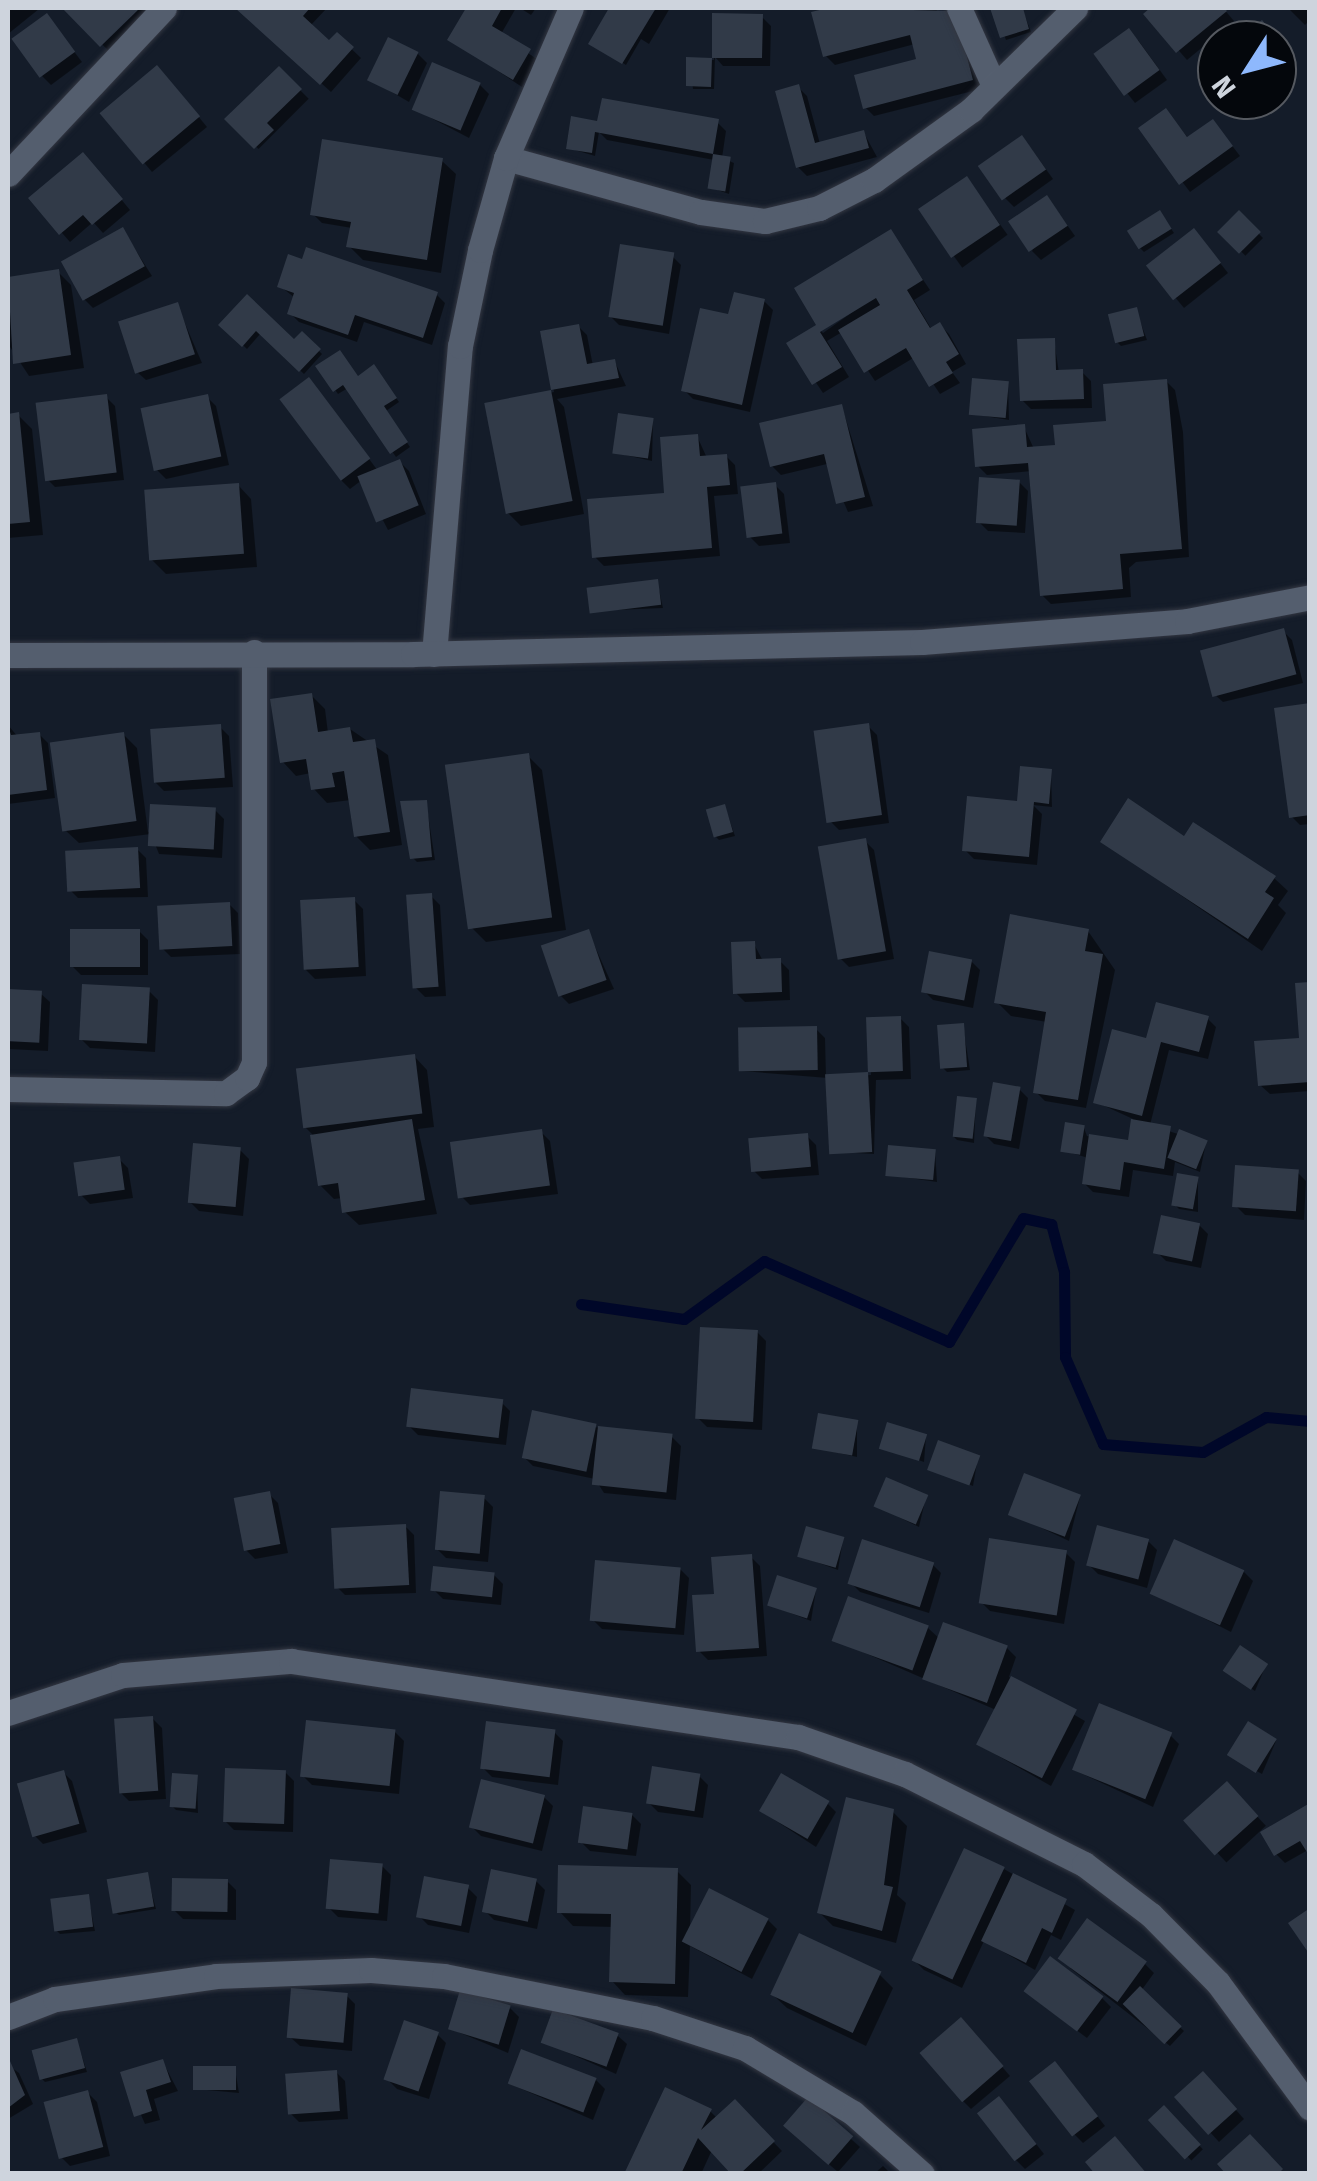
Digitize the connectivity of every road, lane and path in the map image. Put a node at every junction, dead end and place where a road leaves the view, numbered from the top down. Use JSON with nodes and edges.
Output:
{"nodes":[{"id":1,"x":164,"y":8,"type":"edge"},
{"id":2,"x":572,"y":8,"type":"edge"},
{"id":3,"x":959,"y":8,"type":"edge"},
{"id":4,"x":1075,"y":8,"type":"edge"},
{"id":5,"x":994,"y":86,"type":"junction"},
{"id":6,"x":506,"y":158,"type":"junction"},
{"id":7,"x":8,"y":174,"type":"edge"},
{"id":8,"x":1310,"y":596,"type":"edge"},
{"id":9,"x":254,"y":652,"type":"junction"},
{"id":10,"x":434,"y":654,"type":"junction"},
{"id":11,"x":8,"y":655,"type":"edge"},
{"id":12,"x":8,"y":1089,"type":"edge"},
{"id":13,"x":8,"y":1713,"type":"edge"},
{"id":14,"x":8,"y":2018,"type":"edge"},
{"id":15,"x":1310,"y":2108,"type":"edge"},
{"id":16,"x":922,"y":2174,"type":"edge"}],
"edges":[{"from":1,"to":7,"type":"street"},
{"from":2,"to":6,"type":"street"},
{"from":3,"to":5,"type":"street"},
{"from":4,"to":5,"type":"street"},
{"from":5,"to":6,"type":"street"},
{"from":6,"to":10,"type":"street"},
{"from":8,"to":10,"type":"street"},
{"from":9,"to":10,"type":"street"},
{"from":9,"to":11,"type":"street"},
{"from":9,"to":12,"type":"street"},
{"from":13,"to":15,"type":"street"},
{"from":14,"to":16,"type":"street"}]}
